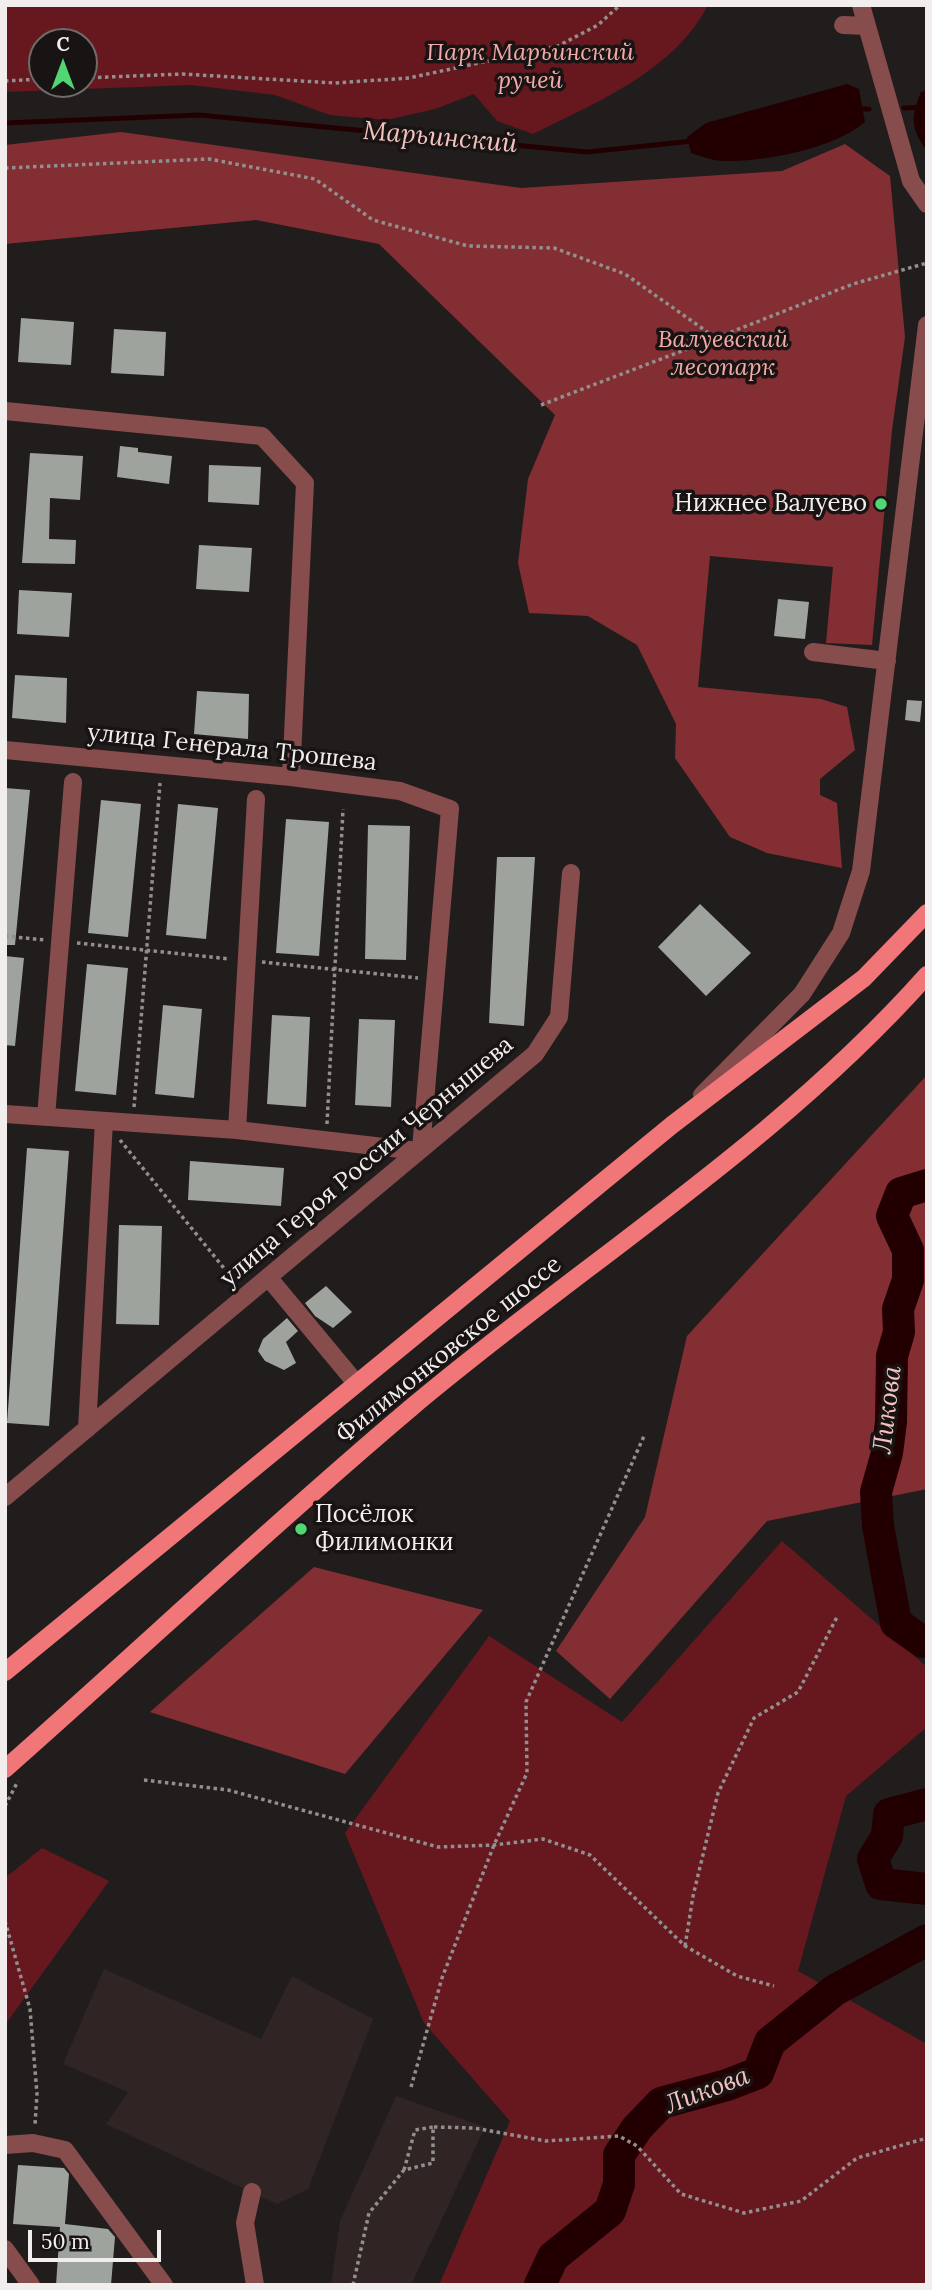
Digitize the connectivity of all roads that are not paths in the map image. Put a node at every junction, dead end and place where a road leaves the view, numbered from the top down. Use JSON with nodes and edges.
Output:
{"nodes":[{"id":1,"x":861,"y":5,"type":"edge"},
{"id":2,"x":843,"y":25,"type":"dead end"},
{"id":3,"x":867,"y":26,"type":"junction"},
{"id":4,"x":927,"y":204,"type":"edge"},
{"id":5,"x":927,"y":326,"type":"edge"},
{"id":6,"x":5,"y":411,"type":"edge"},
{"id":7,"x":813,"y":652,"type":"dead end"},
{"id":8,"x":887,"y":661,"type":"junction"},
{"id":9,"x":5,"y":750,"type":"edge"},
{"id":10,"x":291,"y":776,"type":"junction"},
{"id":11,"x":74,"y":782,"type":"dead end"},
{"id":12,"x":256,"y":799,"type":"dead end"},
{"id":13,"x":571,"y":873,"type":"dead end"},
{"id":14,"x":926,"y":913,"type":"edge"},
{"id":15,"x":927,"y":975,"type":"edge"},
{"id":16,"x":5,"y":1114,"type":"edge"},
{"id":17,"x":46,"y":1116,"type":"junction"},
{"id":18,"x":104,"y":1121,"type":"junction"},
{"id":19,"x":672,"y":1125,"type":"junction"},
{"id":20,"x":237,"y":1130,"type":"junction"},
{"id":21,"x":419,"y":1150,"type":"junction"},
{"id":22,"x":268,"y":1277,"type":"junction"},
{"id":23,"x":356,"y":1383,"type":"junction"},
{"id":24,"x":87,"y":1429,"type":"junction"},
{"id":25,"x":5,"y":1497,"type":"edge"},
{"id":26,"x":5,"y":1672,"type":"edge"},
{"id":27,"x":13,"y":1771,"type":"edge"},
{"id":28,"x":5,"y":2145,"type":"edge"},
{"id":29,"x":252,"y":2192,"type":"dead end"},
{"id":30,"x":5,"y":2249,"type":"edge"},
{"id":31,"x":31,"y":2285,"type":"edge"},
{"id":32,"x":164,"y":2285,"type":"edge"},
{"id":33,"x":255,"y":2285,"type":"edge"}],
"edges":[{"from":1,"to":3,"type":"street"},
{"from":2,"to":3,"type":"street"},
{"from":3,"to":4,"type":"street"},
{"from":5,"to":8,"type":"street"},
{"from":6,"to":10,"type":"street"},
{"from":7,"to":8,"type":"street"},
{"from":8,"to":19,"type":"street"},
{"from":9,"to":10,"type":"street","name":"улица Генерала Трошева"},
{"from":10,"to":21,"type":"street","name":"улица Генерала Трошева"},
{"from":11,"to":17,"type":"street"},
{"from":12,"to":20,"type":"street"},
{"from":13,"to":21,"type":"street","name":"улица Героя России Чернышева"},
{"from":14,"to":19,"type":"main road","name":"Филимонковское шоссе"},
{"from":15,"to":27,"type":"main road","name":"Филимонковское шоссе"},
{"from":16,"to":17,"type":"street"},
{"from":17,"to":18,"type":"street"},
{"from":18,"to":20,"type":"street"},
{"from":18,"to":24,"type":"street"},
{"from":19,"to":23,"type":"main road","name":"Филимонковское шоссе"},
{"from":20,"to":21,"type":"street"},
{"from":21,"to":22,"type":"street","name":"улица Героя России Чернышева"},
{"from":22,"to":23,"type":"street"},
{"from":22,"to":24,"type":"street","name":"улица Героя России Чернышева"},
{"from":23,"to":26,"type":"main road","name":"Филимонковское шоссе"},
{"from":24,"to":25,"type":"street","name":"улица Героя России Чернышева"},
{"from":28,"to":32,"type":"street"},
{"from":29,"to":33,"type":"street"},
{"from":30,"to":31,"type":"street"}]}
